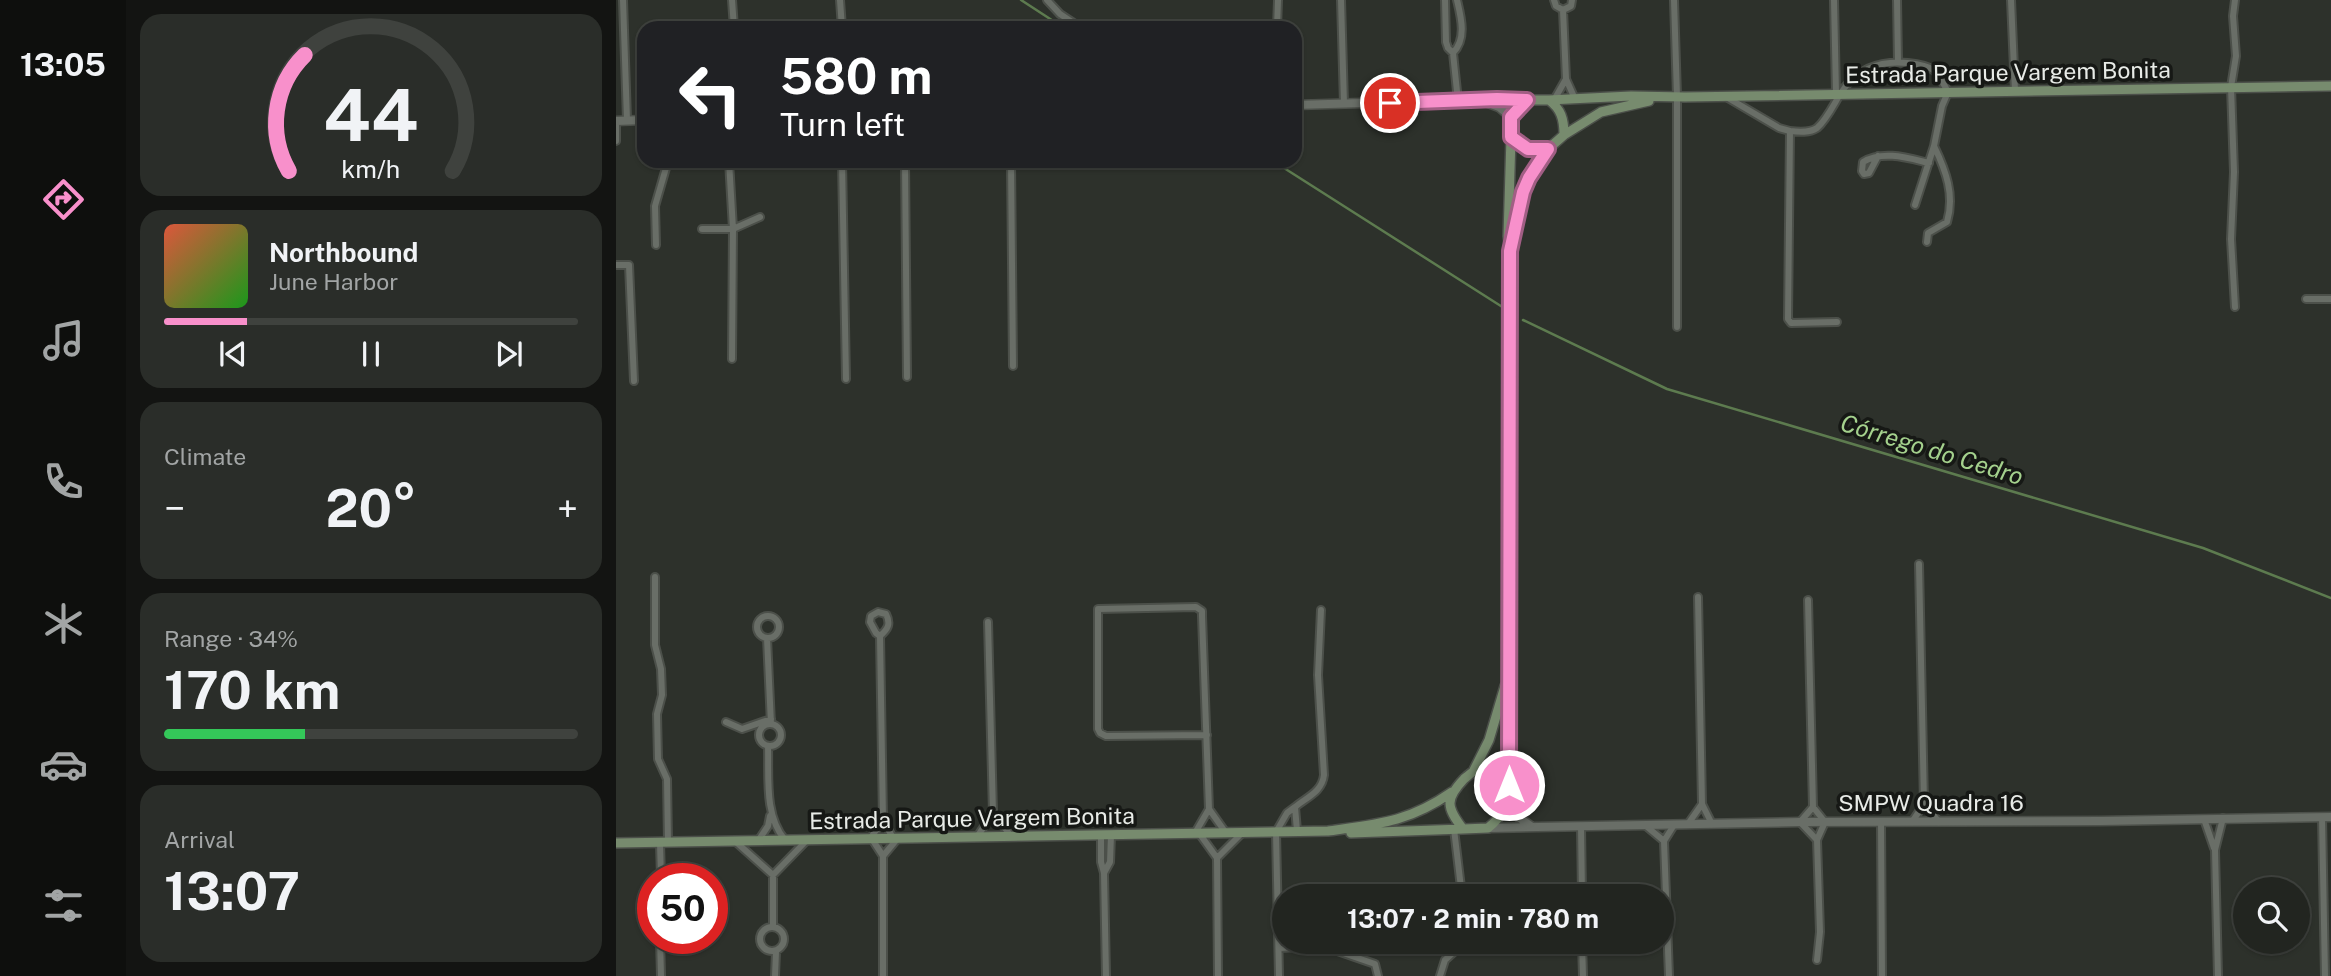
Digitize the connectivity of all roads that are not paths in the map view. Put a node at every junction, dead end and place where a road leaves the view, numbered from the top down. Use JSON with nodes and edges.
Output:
{"nodes":[{"id":1,"x":623,"y":0,"type":"edge"},
{"id":2,"x":732,"y":0,"type":"edge"},
{"id":3,"x":840,"y":0,"type":"edge"},
{"id":4,"x":1047,"y":0,"type":"edge"},
{"id":5,"x":1278,"y":0,"type":"edge"},
{"id":6,"x":1341,"y":0,"type":"edge"},
{"id":7,"x":1446,"y":0,"type":"edge"},
{"id":8,"x":1457,"y":0,"type":"edge"},
{"id":9,"x":1554,"y":0,"type":"edge"},
{"id":10,"x":1572,"y":0,"type":"edge"},
{"id":11,"x":1674,"y":0,"type":"edge"},
{"id":12,"x":1834,"y":0,"type":"edge"},
{"id":13,"x":1897,"y":0,"type":"edge"},
{"id":14,"x":2011,"y":0,"type":"edge"},
{"id":15,"x":2235,"y":0,"type":"edge"},
{"id":16,"x":1563,"y":10,"type":"junction"},
{"id":17,"x":734,"y":21,"type":"edge"},
{"id":18,"x":842,"y":21,"type":"edge"},
{"id":19,"x":1069,"y":21,"type":"edge"},
{"id":20,"x":1277,"y":21,"type":"edge"},
{"id":21,"x":1452,"y":52,"type":"junction"},
{"id":22,"x":1898,"y":62,"type":"junction"},
{"id":23,"x":1566,"y":79,"type":"junction"},
{"id":24,"x":2331,"y":86,"type":"edge"},
{"id":25,"x":2231,"y":88,"type":"junction"},
{"id":26,"x":2015,"y":91,"type":"junction"},
{"id":27,"x":1948,"y":92,"type":"junction"},
{"id":28,"x":1838,"y":93,"type":"junction"},
{"id":29,"x":1727,"y":96,"type":"junction"},
{"id":30,"x":1680,"y":98,"type":"junction"},
{"id":31,"x":1575,"y":99,"type":"junction"},
{"id":32,"x":1480,"y":100,"type":"junction"},
{"id":33,"x":1527,"y":100,"type":"junction"},
{"id":34,"x":1551,"y":100,"type":"junction"},
{"id":35,"x":1458,"y":101,"type":"junction"},
{"id":36,"x":1344,"y":104,"type":"junction"},
{"id":37,"x":1302,"y":105,"type":"edge"},
{"id":38,"x":1511,"y":117,"type":"junction"},
{"id":39,"x":627,"y":120,"type":"junction"},
{"id":40,"x":637,"y":120,"type":"edge"},
{"id":41,"x":616,"y":121,"type":"edge"},
{"id":42,"x":1790,"y":131,"type":"junction"},
{"id":43,"x":1564,"y":135,"type":"junction"},
{"id":44,"x":1511,"y":137,"type":"junction"},
{"id":45,"x":616,"y":141,"type":"edge"},
{"id":46,"x":1934,"y":146,"type":"junction"},
{"id":47,"x":1548,"y":149,"type":"junction"},
{"id":48,"x":1878,"y":156,"type":"dead end"},
{"id":49,"x":1929,"y":163,"type":"junction"},
{"id":50,"x":666,"y":168,"type":"edge"},
{"id":51,"x":729,"y":168,"type":"edge"},
{"id":52,"x":842,"y":168,"type":"edge"},
{"id":53,"x":905,"y":168,"type":"edge"},
{"id":54,"x":1011,"y":168,"type":"edge"},
{"id":55,"x":1915,"y":205,"type":"dead end"},
{"id":56,"x":760,"y":217,"type":"dead end"},
{"id":57,"x":702,"y":229,"type":"dead end"},
{"id":58,"x":733,"y":229,"type":"junction"},
{"id":59,"x":1927,"y":242,"type":"dead end"},
{"id":60,"x":656,"y":245,"type":"dead end"},
{"id":61,"x":1510,"y":251,"type":"junction"},
{"id":62,"x":616,"y":265,"type":"edge"},
{"id":63,"x":2306,"y":299,"type":"dead end"},
{"id":64,"x":2331,"y":299,"type":"edge"},
{"id":65,"x":2235,"y":307,"type":"dead end"},
{"id":66,"x":1837,"y":322,"type":"dead end"},
{"id":67,"x":1677,"y":327,"type":"dead end"},
{"id":68,"x":732,"y":359,"type":"dead end"},
{"id":69,"x":1013,"y":366,"type":"dead end"},
{"id":70,"x":907,"y":377,"type":"dead end"},
{"id":71,"x":846,"y":379,"type":"dead end"},
{"id":72,"x":634,"y":381,"type":"dead end"},
{"id":73,"x":1919,"y":564,"type":"dead end"},
{"id":74,"x":655,"y":577,"type":"dead end"},
{"id":75,"x":1698,"y":597,"type":"dead end"},
{"id":76,"x":1808,"y":600,"type":"dead end"},
{"id":77,"x":1321,"y":610,"type":"dead end"},
{"id":78,"x":988,"y":622,"type":"dead end"},
{"id":79,"x":880,"y":636,"type":"dead end"},
{"id":80,"x":767,"y":638,"type":"dead end"},
{"id":81,"x":1509,"y":667,"type":"junction"},
{"id":82,"x":726,"y":722,"type":"dead end"},
{"id":83,"x":771,"y":722,"type":"junction"},
{"id":84,"x":1207,"y":735,"type":"junction"},
{"id":85,"x":768,"y":746,"type":"junction"},
{"id":86,"x":1474,"y":770,"type":"junction"},
{"id":87,"x":1509,"y":785,"type":"junction"},
{"id":88,"x":1452,"y":792,"type":"junction"},
{"id":89,"x":1508,"y":800,"type":"junction"},
{"id":90,"x":1702,"y":804,"type":"junction"},
{"id":91,"x":1924,"y":804,"type":"junction"},
{"id":92,"x":1295,"y":807,"type":"junction"},
{"id":93,"x":1813,"y":807,"type":"junction"},
{"id":94,"x":1209,"y":809,"type":"junction"},
{"id":95,"x":771,"y":810,"type":"junction"},
{"id":96,"x":993,"y":813,"type":"junction"},
{"id":97,"x":2326,"y":817,"type":"edge"},
{"id":98,"x":2223,"y":818,"type":"junction"},
{"id":99,"x":2204,"y":819,"type":"junction"},
{"id":100,"x":883,"y":820,"type":"junction"},
{"id":101,"x":1939,"y":821,"type":"junction"},
{"id":102,"x":1800,"y":822,"type":"junction"},
{"id":103,"x":1825,"y":822,"type":"junction"},
{"id":104,"x":1881,"y":822,"type":"junction"},
{"id":105,"x":1912,"y":822,"type":"junction"},
{"id":106,"x":1688,"y":824,"type":"junction"},
{"id":107,"x":1712,"y":824,"type":"junction"},
{"id":108,"x":1674,"y":825,"type":"junction"},
{"id":109,"x":1581,"y":826,"type":"junction"},
{"id":110,"x":1646,"y":826,"type":"junction"},
{"id":111,"x":1532,"y":827,"type":"junction"},
{"id":112,"x":1488,"y":828,"type":"junction"},
{"id":113,"x":1459,"y":829,"type":"junction"},
{"id":114,"x":1297,"y":831,"type":"junction"},
{"id":115,"x":1328,"y":831,"type":"junction"},
{"id":116,"x":1276,"y":832,"type":"junction"},
{"id":117,"x":1197,"y":833,"type":"junction"},
{"id":118,"x":1226,"y":833,"type":"junction"},
{"id":119,"x":1242,"y":833,"type":"junction"},
{"id":120,"x":1106,"y":835,"type":"junction"},
{"id":121,"x":1011,"y":836,"type":"junction"},
{"id":122,"x":977,"y":837,"type":"junction"},
{"id":123,"x":896,"y":838,"type":"junction"},
{"id":124,"x":808,"y":839,"type":"junction"},
{"id":125,"x":871,"y":839,"type":"junction"},
{"id":126,"x":1816,"y":839,"type":"junction"},
{"id":127,"x":785,"y":840,"type":"junction"},
{"id":128,"x":758,"y":841,"type":"junction"},
{"id":129,"x":1664,"y":841,"type":"junction"},
{"id":130,"x":736,"y":842,"type":"junction"},
{"id":131,"x":664,"y":843,"type":"junction"},
{"id":132,"x":616,"y":844,"type":"edge"},
{"id":133,"x":2215,"y":850,"type":"junction"},
{"id":134,"x":883,"y":856,"type":"junction"},
{"id":135,"x":1217,"y":858,"type":"junction"},
{"id":136,"x":662,"y":863,"type":"edge"},
{"id":137,"x":772,"y":875,"type":"junction"},
{"id":138,"x":1277,"y":884,"type":"edge"},
{"id":139,"x":1461,"y":884,"type":"edge"},
{"id":140,"x":1582,"y":884,"type":"edge"},
{"id":141,"x":773,"y":926,"type":"junction"},
{"id":142,"x":776,"y":951,"type":"junction"},
{"id":143,"x":660,"y":954,"type":"edge"},
{"id":144,"x":1279,"y":954,"type":"edge"},
{"id":145,"x":1347,"y":954,"type":"edge"},
{"id":146,"x":1452,"y":954,"type":"edge"},
{"id":147,"x":1582,"y":954,"type":"edge"},
{"id":148,"x":1817,"y":960,"type":"dead end"},
{"id":149,"x":661,"y":976,"type":"edge"},
{"id":150,"x":775,"y":976,"type":"edge"},
{"id":151,"x":884,"y":976,"type":"edge"},
{"id":152,"x":1106,"y":976,"type":"edge"},
{"id":153,"x":1218,"y":976,"type":"edge"},
{"id":154,"x":1279,"y":976,"type":"edge"},
{"id":155,"x":1378,"y":976,"type":"edge"},
{"id":156,"x":1440,"y":976,"type":"edge"},
{"id":157,"x":1583,"y":976,"type":"edge"},
{"id":158,"x":1670,"y":976,"type":"edge"},
{"id":159,"x":1882,"y":976,"type":"edge"},
{"id":160,"x":2218,"y":976,"type":"edge"},
{"id":161,"x":2325,"y":976,"type":"edge"}],
"edges":[{"from":1,"to":39,"type":"street"},
{"from":2,"to":17,"type":"street"},
{"from":3,"to":18,"type":"street"},
{"from":4,"to":19,"type":"street"},
{"from":5,"to":20,"type":"street"},
{"from":6,"to":36,"type":"street"},
{"from":7,"to":21,"type":"street"},
{"from":8,"to":21,"type":"street"},
{"from":9,"to":16,"type":"street"},
{"from":10,"to":16,"type":"street"},
{"from":11,"to":30,"type":"street"},
{"from":12,"to":28,"type":"street"},
{"from":13,"to":22,"type":"street"},
{"from":14,"to":26,"type":"street"},
{"from":15,"to":25,"type":"street"},
{"from":16,"to":23,"type":"street"},
{"from":21,"to":35,"type":"street"},
{"from":22,"to":27,"type":"street"},
{"from":22,"to":28,"type":"street"},
{"from":23,"to":31,"type":"street"},
{"from":23,"to":34,"type":"street"},
{"from":24,"to":25,"type":"main road","name":"Estrada Parque Vargem Bonita"},
{"from":25,"to":26,"type":"main road","name":"Estrada Parque Vargem Bonita"},
{"from":25,"to":65,"type":"street"},
{"from":26,"to":27,"type":"main road","name":"Estrada Parque Vargem Bonita"},
{"from":27,"to":28,"type":"main road","name":"Estrada Parque Vargem Bonita"},
{"from":27,"to":46,"type":"street"},
{"from":28,"to":29,"type":"main road","name":"Estrada Parque Vargem Bonita"},
{"from":28,"to":42,"type":"street"},
{"from":29,"to":30,"type":"main road","name":"Estrada Parque Vargem Bonita"},
{"from":29,"to":42,"type":"street"},
{"from":30,"to":31,"type":"main road","name":"Estrada Parque Vargem Bonita"},
{"from":30,"to":43,"type":"main road","name":"Estrada Parque Vargem Bonita"},
{"from":30,"to":67,"type":"street"},
{"from":31,"to":34,"type":"main road","name":"Estrada Parque Vargem Bonita"},
{"from":32,"to":33,"type":"street"},
{"from":32,"to":35,"type":"street"},
{"from":32,"to":38,"type":"street"},
{"from":33,"to":34,"type":"main road"},
{"from":33,"to":38,"type":"main road"},
{"from":34,"to":43,"type":"main road"},
{"from":35,"to":36,"type":"street"},
{"from":36,"to":37,"type":"street"},
{"from":38,"to":44,"type":"main road"},
{"from":39,"to":40,"type":"street"},
{"from":39,"to":41,"type":"street"},
{"from":41,"to":45,"type":"street"},
{"from":42,"to":66,"type":"street"},
{"from":43,"to":47,"type":"main road"},
{"from":44,"to":47,"type":"main road"},
{"from":44,"to":61,"type":"main road"},
{"from":46,"to":49,"type":"street"},
{"from":46,"to":59,"type":"street"},
{"from":47,"to":61,"type":"main road"},
{"from":48,"to":49,"type":"street"},
{"from":49,"to":55,"type":"street"},
{"from":50,"to":60,"type":"street"},
{"from":51,"to":58,"type":"street"},
{"from":52,"to":71,"type":"street"},
{"from":53,"to":70,"type":"street"},
{"from":54,"to":69,"type":"street"},
{"from":56,"to":58,"type":"street"},
{"from":57,"to":58,"type":"street"},
{"from":58,"to":68,"type":"street"},
{"from":61,"to":81,"type":"main road"},
{"from":62,"to":72,"type":"street"},
{"from":63,"to":64,"type":"street"},
{"from":73,"to":91,"type":"street"},
{"from":74,"to":131,"type":"street"},
{"from":75,"to":90,"type":"street"},
{"from":76,"to":93,"type":"street"},
{"from":77,"to":92,"type":"street"},
{"from":78,"to":96,"type":"street"},
{"from":79,"to":100,"type":"street"},
{"from":80,"to":83,"type":"street"},
{"from":81,"to":86,"type":"main road"},
{"from":81,"to":87,"type":"main road"},
{"from":82,"to":83,"type":"street"},
{"from":83,"to":85,"type":"street"},
{"from":83,"to":85,"type":"street"},
{"from":84,"to":84,"type":"street"},
{"from":84,"to":94,"type":"street"},
{"from":85,"to":95,"type":"street"},
{"from":86,"to":87,"type":"main road"},
{"from":86,"to":88,"type":"main road"},
{"from":87,"to":89,"type":"main road"},
{"from":88,"to":113,"type":"main road"},
{"from":88,"to":115,"type":"main road","name":"Estrada Parque Vargem Bonita"},
{"from":89,"to":111,"type":"street"},
{"from":89,"to":112,"type":"main road"},
{"from":90,"to":106,"type":"street"},
{"from":90,"to":107,"type":"street"},
{"from":91,"to":101,"type":"street"},
{"from":91,"to":105,"type":"street"},
{"from":92,"to":114,"type":"street"},
{"from":92,"to":116,"type":"street"},
{"from":93,"to":102,"type":"street"},
{"from":93,"to":103,"type":"street"},
{"from":94,"to":117,"type":"street"},
{"from":94,"to":118,"type":"street"},
{"from":95,"to":127,"type":"street"},
{"from":95,"to":128,"type":"street"},
{"from":96,"to":121,"type":"street"},
{"from":96,"to":122,"type":"street"},
{"from":97,"to":98,"type":"street","name":"SMPW Quadra 16"},
{"from":97,"to":161,"type":"street"},
{"from":98,"to":99,"type":"street","name":"SMPW Quadra 16"},
{"from":98,"to":133,"type":"street"},
{"from":99,"to":101,"type":"street","name":"SMPW Quadra 16"},
{"from":99,"to":133,"type":"street"},
{"from":100,"to":123,"type":"street"},
{"from":100,"to":125,"type":"street"},
{"from":101,"to":105,"type":"street","name":"SMPW Quadra 16"},
{"from":102,"to":103,"type":"street","name":"SMPW Quadra 16"},
{"from":102,"to":107,"type":"street","name":"SMPW Quadra 16"},
{"from":102,"to":126,"type":"street"},
{"from":103,"to":104,"type":"street","name":"SMPW Quadra 16"},
{"from":103,"to":126,"type":"street"},
{"from":104,"to":105,"type":"street","name":"SMPW Quadra 16"},
{"from":104,"to":159,"type":"street"},
{"from":106,"to":107,"type":"street","name":"SMPW Quadra 16"},
{"from":106,"to":108,"type":"street","name":"SMPW Quadra 16"},
{"from":108,"to":110,"type":"street","name":"SMPW Quadra 16"},
{"from":108,"to":129,"type":"street"},
{"from":109,"to":110,"type":"street","name":"SMPW Quadra 16"},
{"from":109,"to":111,"type":"street","name":"SMPW Quadra 16"},
{"from":109,"to":140,"type":"street"},
{"from":110,"to":129,"type":"street"},
{"from":111,"to":112,"type":"street","name":"SMPW Quadra 16"},
{"from":112,"to":113,"type":"main road"},
{"from":113,"to":115,"type":"main road","name":"Estrada Parque Vargem Bonita"},
{"from":113,"to":139,"type":"street"},
{"from":114,"to":115,"type":"main road","name":"Estrada Parque Vargem Bonita"},
{"from":114,"to":116,"type":"main road","name":"Estrada Parque Vargem Bonita"},
{"from":116,"to":119,"type":"main road","name":"Estrada Parque Vargem Bonita"},
{"from":116,"to":138,"type":"street"},
{"from":117,"to":118,"type":"main road","name":"Estrada Parque Vargem Bonita"},
{"from":117,"to":120,"type":"main road","name":"Estrada Parque Vargem Bonita"},
{"from":117,"to":135,"type":"street"},
{"from":118,"to":119,"type":"main road","name":"Estrada Parque Vargem Bonita"},
{"from":119,"to":135,"type":"street"},
{"from":120,"to":121,"type":"main road","name":"Estrada Parque Vargem Bonita"},
{"from":120,"to":152,"type":"street"},
{"from":121,"to":122,"type":"main road","name":"Estrada Parque Vargem Bonita"},
{"from":122,"to":123,"type":"main road","name":"Estrada Parque Vargem Bonita"},
{"from":123,"to":125,"type":"main road","name":"Estrada Parque Vargem Bonita"},
{"from":123,"to":134,"type":"street"},
{"from":124,"to":125,"type":"main road","name":"Estrada Parque Vargem Bonita"},
{"from":124,"to":127,"type":"main road","name":"Estrada Parque Vargem Bonita"},
{"from":124,"to":137,"type":"street"},
{"from":125,"to":134,"type":"street"},
{"from":126,"to":148,"type":"street"},
{"from":127,"to":128,"type":"main road","name":"Estrada Parque Vargem Bonita"},
{"from":128,"to":130,"type":"main road","name":"Estrada Parque Vargem Bonita"},
{"from":129,"to":158,"type":"street"},
{"from":130,"to":131,"type":"main road","name":"Estrada Parque Vargem Bonita"},
{"from":130,"to":137,"type":"street"},
{"from":131,"to":132,"type":"main road","name":"Estrada Parque Vargem Bonita"},
{"from":131,"to":136,"type":"street"},
{"from":133,"to":160,"type":"street"},
{"from":134,"to":151,"type":"street"},
{"from":135,"to":153,"type":"street"},
{"from":137,"to":141,"type":"street"},
{"from":141,"to":142,"type":"street"},
{"from":141,"to":142,"type":"street"},
{"from":142,"to":150,"type":"street"},
{"from":143,"to":149,"type":"street"},
{"from":144,"to":154,"type":"street"},
{"from":145,"to":155,"type":"street"},
{"from":146,"to":156,"type":"street"},
{"from":147,"to":157,"type":"street"}]}
